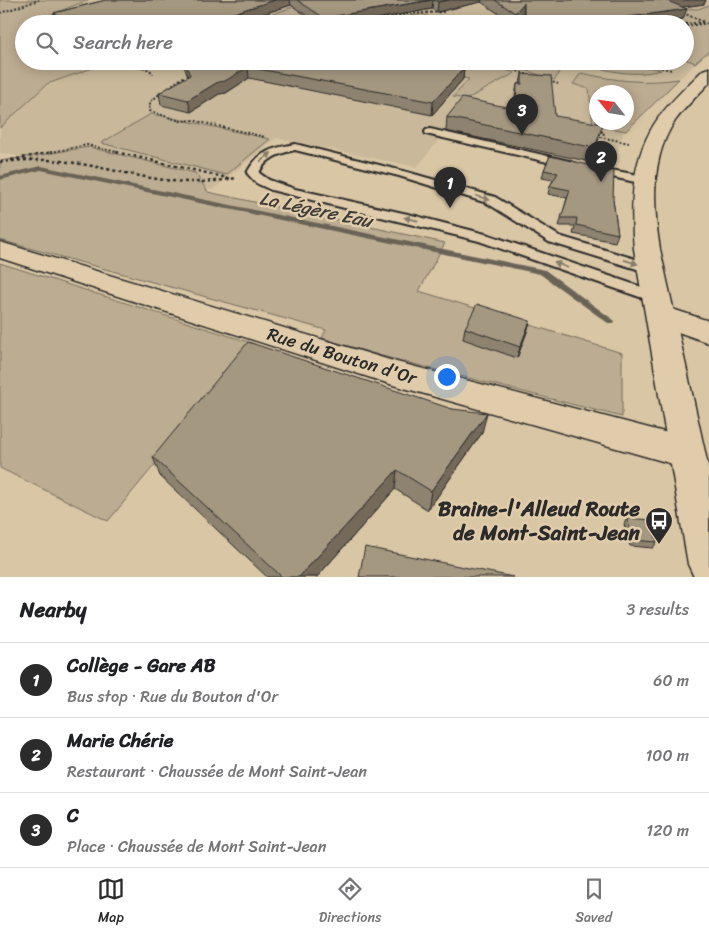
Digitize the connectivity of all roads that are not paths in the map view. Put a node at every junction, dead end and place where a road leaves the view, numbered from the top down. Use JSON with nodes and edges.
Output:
{"nodes":[{"id":1,"x":709,"y":73,"type":"edge"},
{"id":2,"x":430,"y":132,"type":"dead end"},
{"id":3,"x":644,"y":180,"type":"junction"},
{"id":4,"x":0,"y":250,"type":"edge"},
{"id":5,"x":650,"y":268,"type":"junction"},
{"id":6,"x":658,"y":307,"type":"junction"},
{"id":7,"x":709,"y":332,"type":"edge"},
{"id":8,"x":687,"y":453,"type":"junction"},
{"id":9,"x":709,"y":564,"type":"edge"}],
"edges":[{"from":1,"to":3,"type":"main road"},
{"from":2,"to":3,"type":"lane"},
{"from":3,"to":5,"type":"main road"},
{"from":4,"to":8,"type":"main road","name":"Rue du Bouton d'Or"},
{"from":5,"to":6,"type":"main road"},
{"from":6,"to":5,"type":"lane","one_way":true},
{"from":6,"to":7,"type":"main road"},
{"from":6,"to":8,"type":"main road"},
{"from":8,"to":9,"type":"main road"}]}
